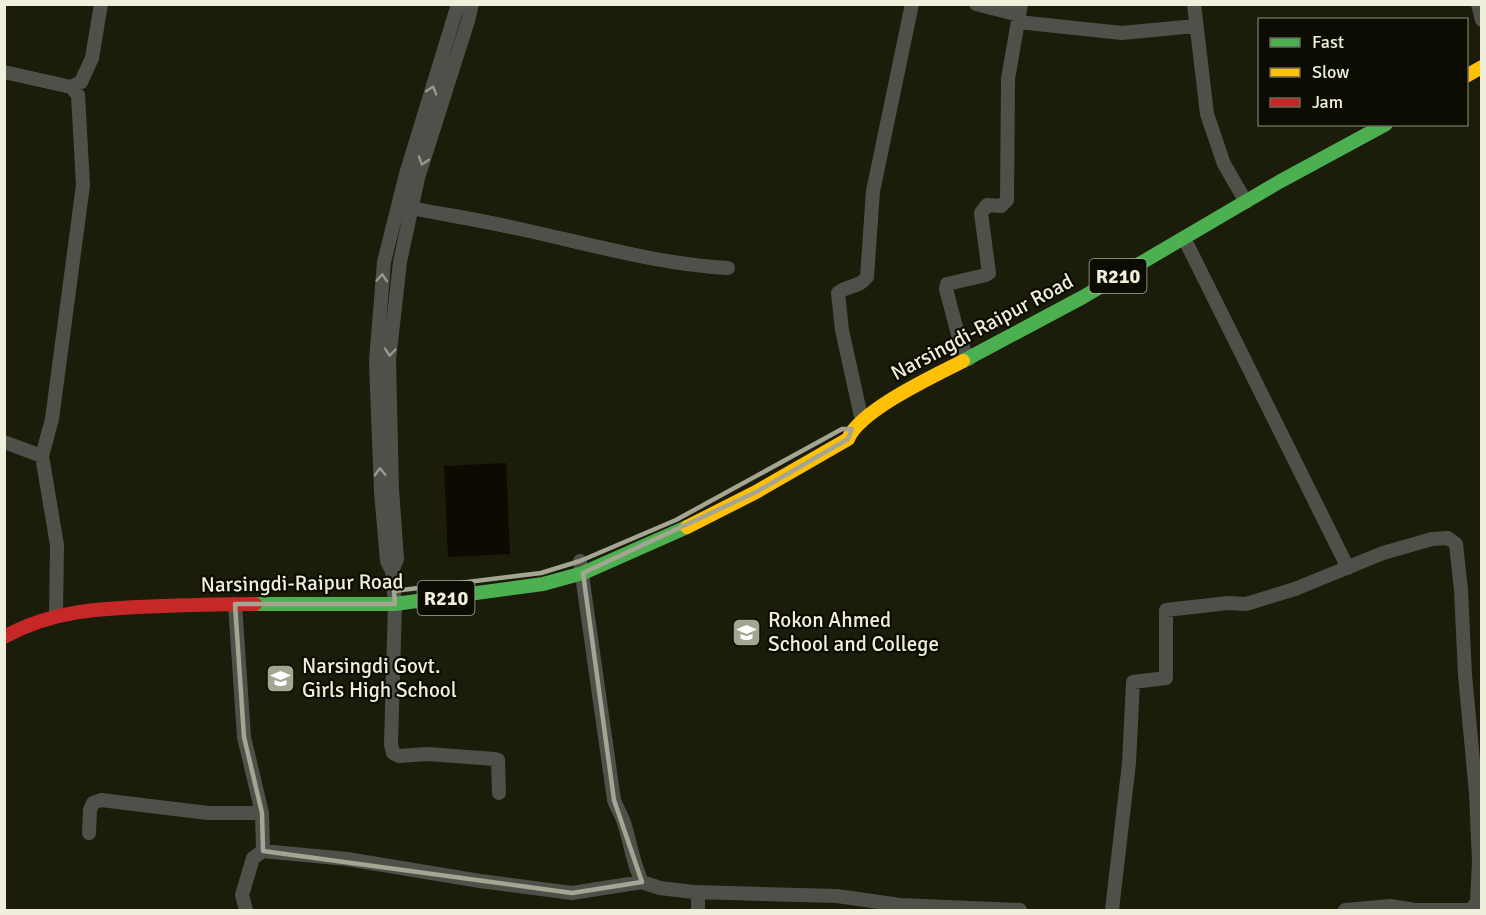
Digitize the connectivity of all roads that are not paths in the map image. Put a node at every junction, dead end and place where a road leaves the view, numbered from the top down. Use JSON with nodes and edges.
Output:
{"nodes":[{"id":1,"x":101,"y":4,"type":"edge"},
{"id":2,"x":458,"y":4,"type":"edge"},
{"id":3,"x":472,"y":4,"type":"edge"},
{"id":4,"x":912,"y":4,"type":"edge"},
{"id":5,"x":976,"y":4,"type":"edge"},
{"id":6,"x":1194,"y":4,"type":"edge"},
{"id":7,"x":1478,"y":4,"type":"edge"},
{"id":8,"x":1019,"y":14,"type":"edge"},
{"id":9,"x":1482,"y":20,"type":"edge"},
{"id":10,"x":1195,"y":26,"type":"junction"},
{"id":11,"x":1482,"y":67,"type":"edge"},
{"id":12,"x":4,"y":72,"type":"edge"},
{"id":13,"x":1468,"y":75,"type":"edge"},
{"id":14,"x":71,"y":87,"type":"junction"},
{"id":15,"x":1382,"y":126,"type":"edge"},
{"id":16,"x":1246,"y":202,"type":"junction"},
{"id":17,"x":411,"y":208,"type":"junction"},
{"id":18,"x":1184,"y":238,"type":"junction"},
{"id":19,"x":728,"y":268,"type":"dead end"},
{"id":20,"x":969,"y":359,"type":"junction"},
{"id":21,"x":857,"y":425,"type":"junction"},
{"id":22,"x":4,"y":442,"type":"edge"},
{"id":23,"x":42,"y":456,"type":"junction"},
{"id":24,"x":581,"y":567,"type":"junction"},
{"id":25,"x":1347,"y":568,"type":"junction"},
{"id":26,"x":392,"y":572,"type":"junction"},
{"id":27,"x":394,"y":598,"type":"junction"},
{"id":28,"x":235,"y":604,"type":"junction"},
{"id":29,"x":57,"y":609,"type":"junction"},
{"id":30,"x":4,"y":623,"type":"edge"},
{"id":31,"x":4,"y":637,"type":"edge"},
{"id":32,"x":499,"y":793,"type":"dead end"},
{"id":33,"x":262,"y":813,"type":"junction"},
{"id":34,"x":88,"y":833,"type":"dead end"},
{"id":35,"x":263,"y":851,"type":"junction"},
{"id":36,"x":642,"y":882,"type":"junction"},
{"id":37,"x":694,"y":892,"type":"junction"},
{"id":38,"x":246,"y":910,"type":"edge"},
{"id":39,"x":698,"y":910,"type":"edge"},
{"id":40,"x":1020,"y":910,"type":"edge"},
{"id":41,"x":1112,"y":910,"type":"edge"},
{"id":42,"x":1345,"y":910,"type":"edge"},
{"id":43,"x":1471,"y":910,"type":"edge"}],
"edges":[{"from":1,"to":14,"type":"street"},
{"from":26,"to":2,"type":"street","one_way":true},
{"from":3,"to":17,"type":"street","one_way":true},
{"from":4,"to":21,"type":"street"},
{"from":5,"to":8,"type":"street"},
{"from":6,"to":10,"type":"street"},
{"from":7,"to":9,"type":"street"},
{"from":8,"to":10,"type":"street"},
{"from":8,"to":20,"type":"street"},
{"from":10,"to":16,"type":"street"},
{"from":11,"to":13,"type":"main road"},
{"from":12,"to":14,"type":"street"},
{"from":14,"to":23,"type":"street"},
{"from":15,"to":16,"type":"main road","name":"Narsingdi-Raipur Road","number":"R210"},
{"from":16,"to":18,"type":"main road","name":"Narsingdi-Raipur Road","number":"R210"},
{"from":17,"to":19,"type":"street"},
{"from":17,"to":26,"type":"street","one_way":true},
{"from":18,"to":20,"type":"main road","name":"Narsingdi-Raipur Road","number":"R210"},
{"from":18,"to":25,"type":"street"},
{"from":20,"to":21,"type":"main road","name":"Narsingdi-Raipur Road","number":"R210"},
{"from":21,"to":24,"type":"main road","name":"Narsingdi-Raipur Road","number":"R210"},
{"from":22,"to":23,"type":"street"},
{"from":23,"to":29,"type":"street"},
{"from":24,"to":27,"type":"main road","name":"Narsingdi-Raipur Road","number":"R210"},
{"from":24,"to":36,"type":"street"},
{"from":25,"to":41,"type":"street"},
{"from":25,"to":43,"type":"street"},
{"from":26,"to":27,"type":"street"},
{"from":27,"to":28,"type":"main road","name":"Narsingdi-Raipur Road","number":"R210"},
{"from":27,"to":29,"type":"main road","name":"Narsingdi-Raipur Road","number":"R210"},
{"from":27,"to":32,"type":"street"},
{"from":28,"to":29,"type":"main road","name":"Narsingdi-Raipur Road","number":"R210"},
{"from":28,"to":33,"type":"street"},
{"from":29,"to":30,"type":"main road","name":"Narsingdi-Raipur Road","number":"R210"},
{"from":29,"to":31,"type":"main road","name":"Narsingdi-Raipur Road","number":"R210"},
{"from":33,"to":34,"type":"street"},
{"from":33,"to":35,"type":"street"},
{"from":35,"to":36,"type":"street"},
{"from":35,"to":38,"type":"street"},
{"from":36,"to":37,"type":"street"},
{"from":37,"to":39,"type":"street"},
{"from":37,"to":40,"type":"street"},
{"from":42,"to":43,"type":"street"}]}
